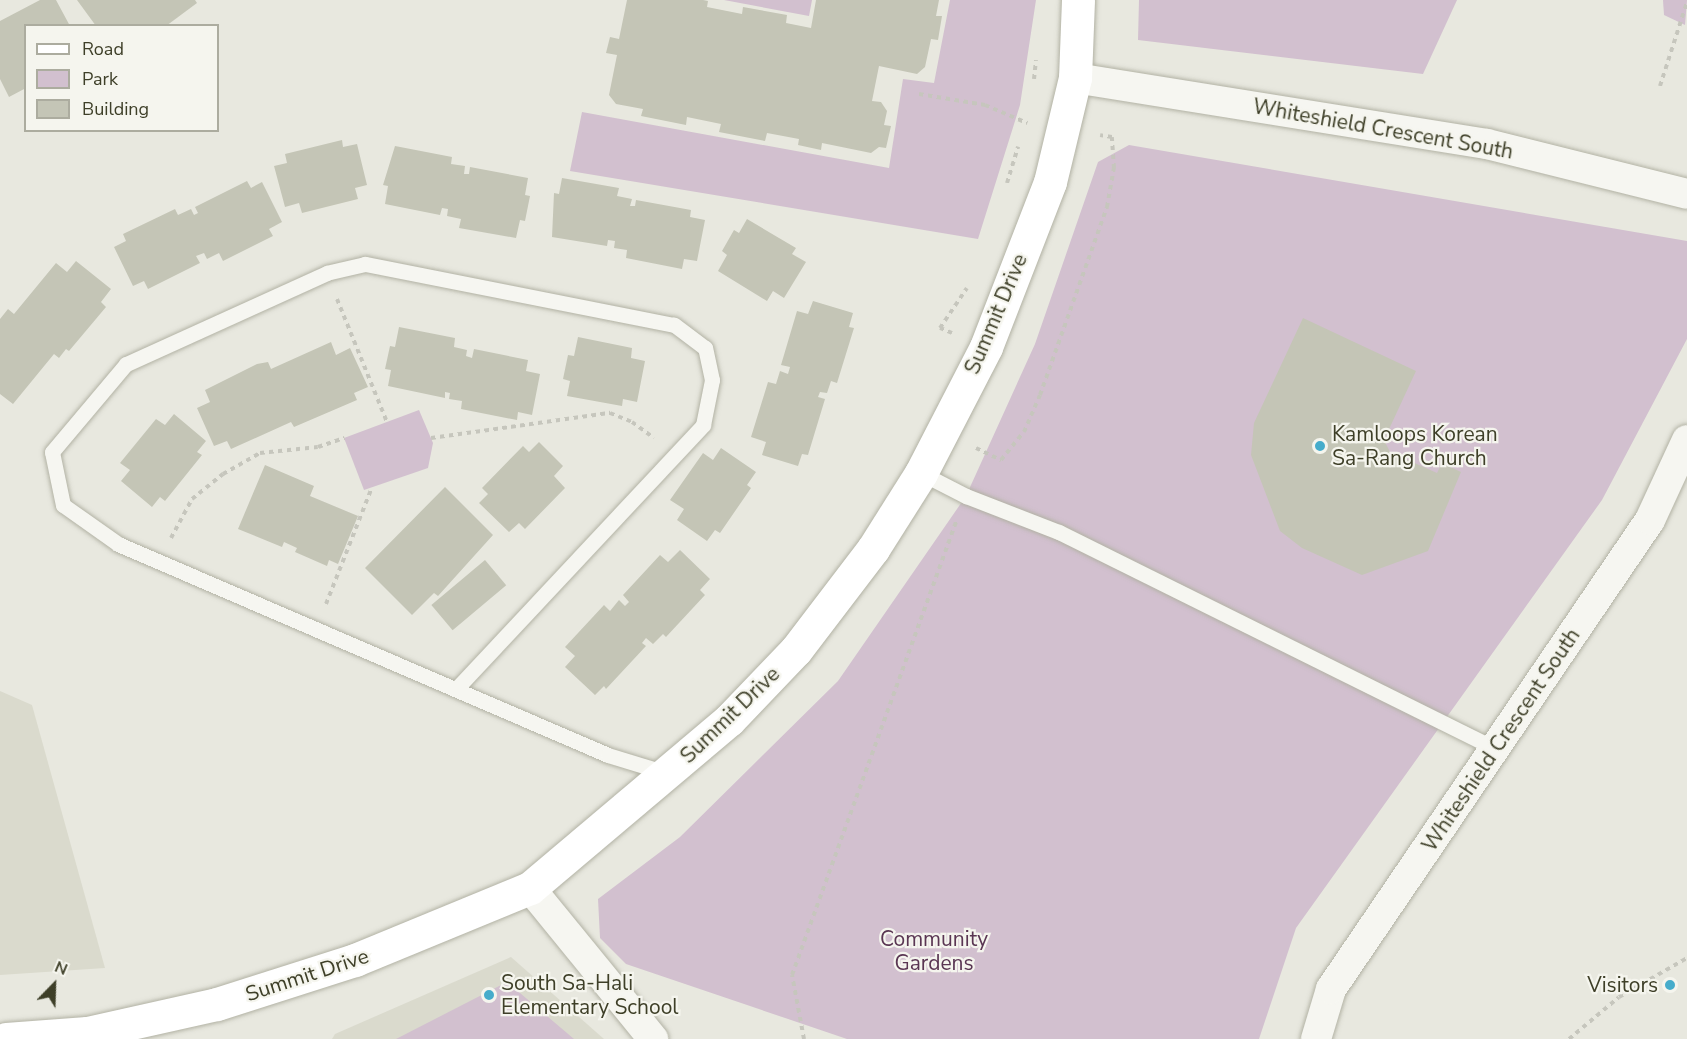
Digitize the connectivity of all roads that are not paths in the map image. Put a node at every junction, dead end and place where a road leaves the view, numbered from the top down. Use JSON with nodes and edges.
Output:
{"nodes":[{"id":1,"x":1078,"y":0,"type":"edge"},
{"id":2,"x":1075,"y":78,"type":"junction"},
{"id":3,"x":1687,"y":194,"type":"edge"},
{"id":4,"x":1687,"y":440,"type":"edge"},
{"id":5,"x":921,"y":473,"type":"junction"},
{"id":6,"x":458,"y":687,"type":"junction"},
{"id":7,"x":1495,"y":748,"type":"junction"},
{"id":8,"x":667,"y":773,"type":"junction"},
{"id":9,"x":530,"y":888,"type":"junction"},
{"id":10,"x":6,"y":1039,"type":"edge"},
{"id":11,"x":653,"y":1039,"type":"edge"},
{"id":12,"x":1316,"y":1039,"type":"edge"}],
"edges":[{"from":1,"to":2,"type":"main road","name":"Summit Drive"},
{"from":2,"to":3,"type":"street","name":"Whiteshield Crescent South"},
{"from":2,"to":5,"type":"main road","name":"Summit Drive"},
{"from":4,"to":7,"type":"street","name":"Whiteshield Crescent South"},
{"from":5,"to":7,"type":"lane"},
{"from":5,"to":8,"type":"main road","name":"Summit Drive"},
{"from":6,"to":6,"type":"lane"},
{"from":6,"to":8,"type":"lane"},
{"from":7,"to":12,"type":"street","name":"Whiteshield Crescent South"},
{"from":8,"to":9,"type":"main road","name":"Summit Drive"},
{"from":9,"to":10,"type":"main road","name":"Summit Drive"},
{"from":9,"to":11,"type":"street"}]}
